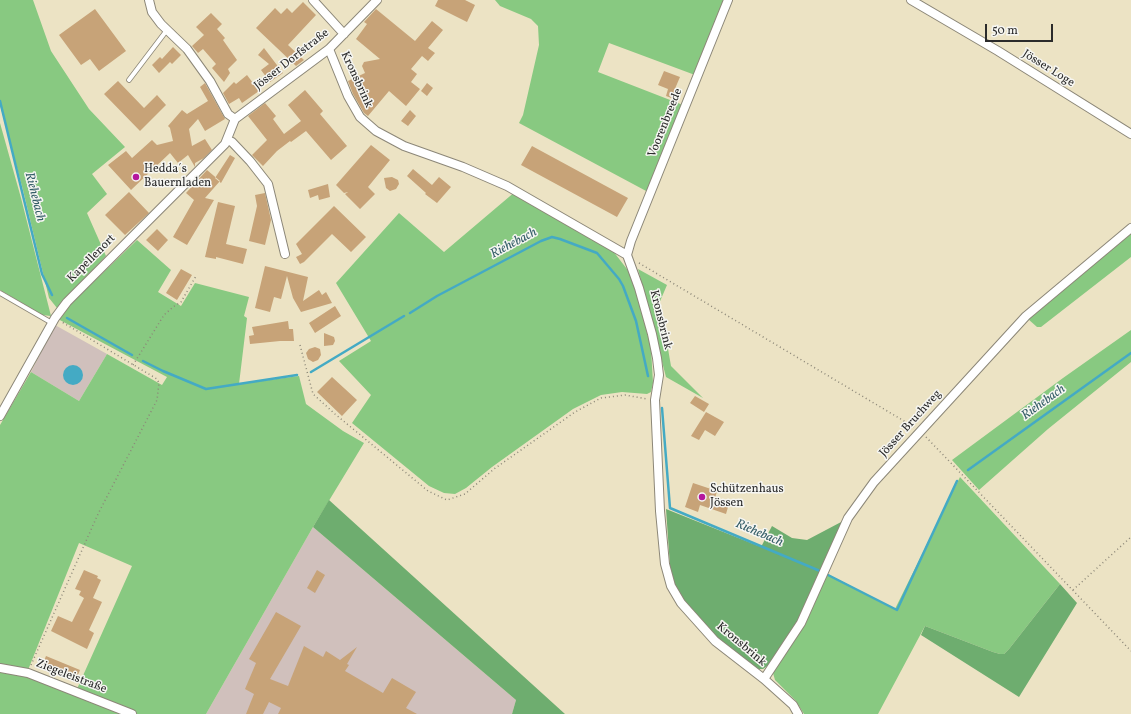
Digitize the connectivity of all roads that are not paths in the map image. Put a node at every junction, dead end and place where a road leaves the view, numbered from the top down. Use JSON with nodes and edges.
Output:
{"nodes":[{"id":1,"x":149,"y":0,"type":"edge"},
{"id":2,"x":313,"y":0,"type":"edge"},
{"id":3,"x":377,"y":0,"type":"edge"},
{"id":4,"x":728,"y":0,"type":"edge"},
{"id":5,"x":911,"y":0,"type":"edge"},
{"id":6,"x":168,"y":30,"type":"junction"},
{"id":7,"x":344,"y":34,"type":"junction"},
{"id":8,"x":329,"y":49,"type":"junction"},
{"id":9,"x":129,"y":80,"type":"dead end"},
{"id":10,"x":235,"y":119,"type":"junction"},
{"id":11,"x":1131,"y":134,"type":"edge"},
{"id":12,"x":227,"y":140,"type":"junction"},
{"id":13,"x":1131,"y":228,"type":"edge"},
{"id":14,"x":285,"y":254,"type":"dead end"},
{"id":15,"x":627,"y":255,"type":"junction"},
{"id":16,"x":0,"y":293,"type":"edge"},
{"id":17,"x":54,"y":321,"type":"junction"},
{"id":18,"x":0,"y":416,"type":"edge"},
{"id":19,"x":0,"y":668,"type":"edge"},
{"id":20,"x":764,"y":679,"type":"junction"},
{"id":21,"x":132,"y":714,"type":"edge"},
{"id":22,"x":798,"y":714,"type":"edge"}],
"edges":[{"from":1,"to":6,"type":"street"},
{"from":2,"to":7,"type":"street"},
{"from":3,"to":7,"type":"street","name":"Jösser Dorfstraße"},
{"from":4,"to":15,"type":"street","name":"Voorenbreede"},
{"from":5,"to":11,"type":"street","name":"Jösser Loge"},
{"from":6,"to":9,"type":"lane"},
{"from":6,"to":10,"type":"street"},
{"from":7,"to":8,"type":"street","name":"Jösser Dorfstraße"},
{"from":8,"to":10,"type":"street","name":"Jösser Dorfstraße"},
{"from":8,"to":15,"type":"street","name":"Kronsbrink"},
{"from":10,"to":12,"type":"street","name":"Kapellenort"},
{"from":12,"to":14,"type":"street"},
{"from":12,"to":17,"type":"street","name":"Kapellenort"},
{"from":13,"to":20,"type":"street","name":"Jösser Bruchweg"},
{"from":15,"to":20,"type":"street","name":"Kronsbrink"},
{"from":16,"to":17,"type":"lane"},
{"from":17,"to":18,"type":"street","name":"Kapellenort"},
{"from":19,"to":21,"type":"street","name":"Ziegeleistraße"},
{"from":20,"to":22,"type":"street","name":"Kronsbrink"}]}
